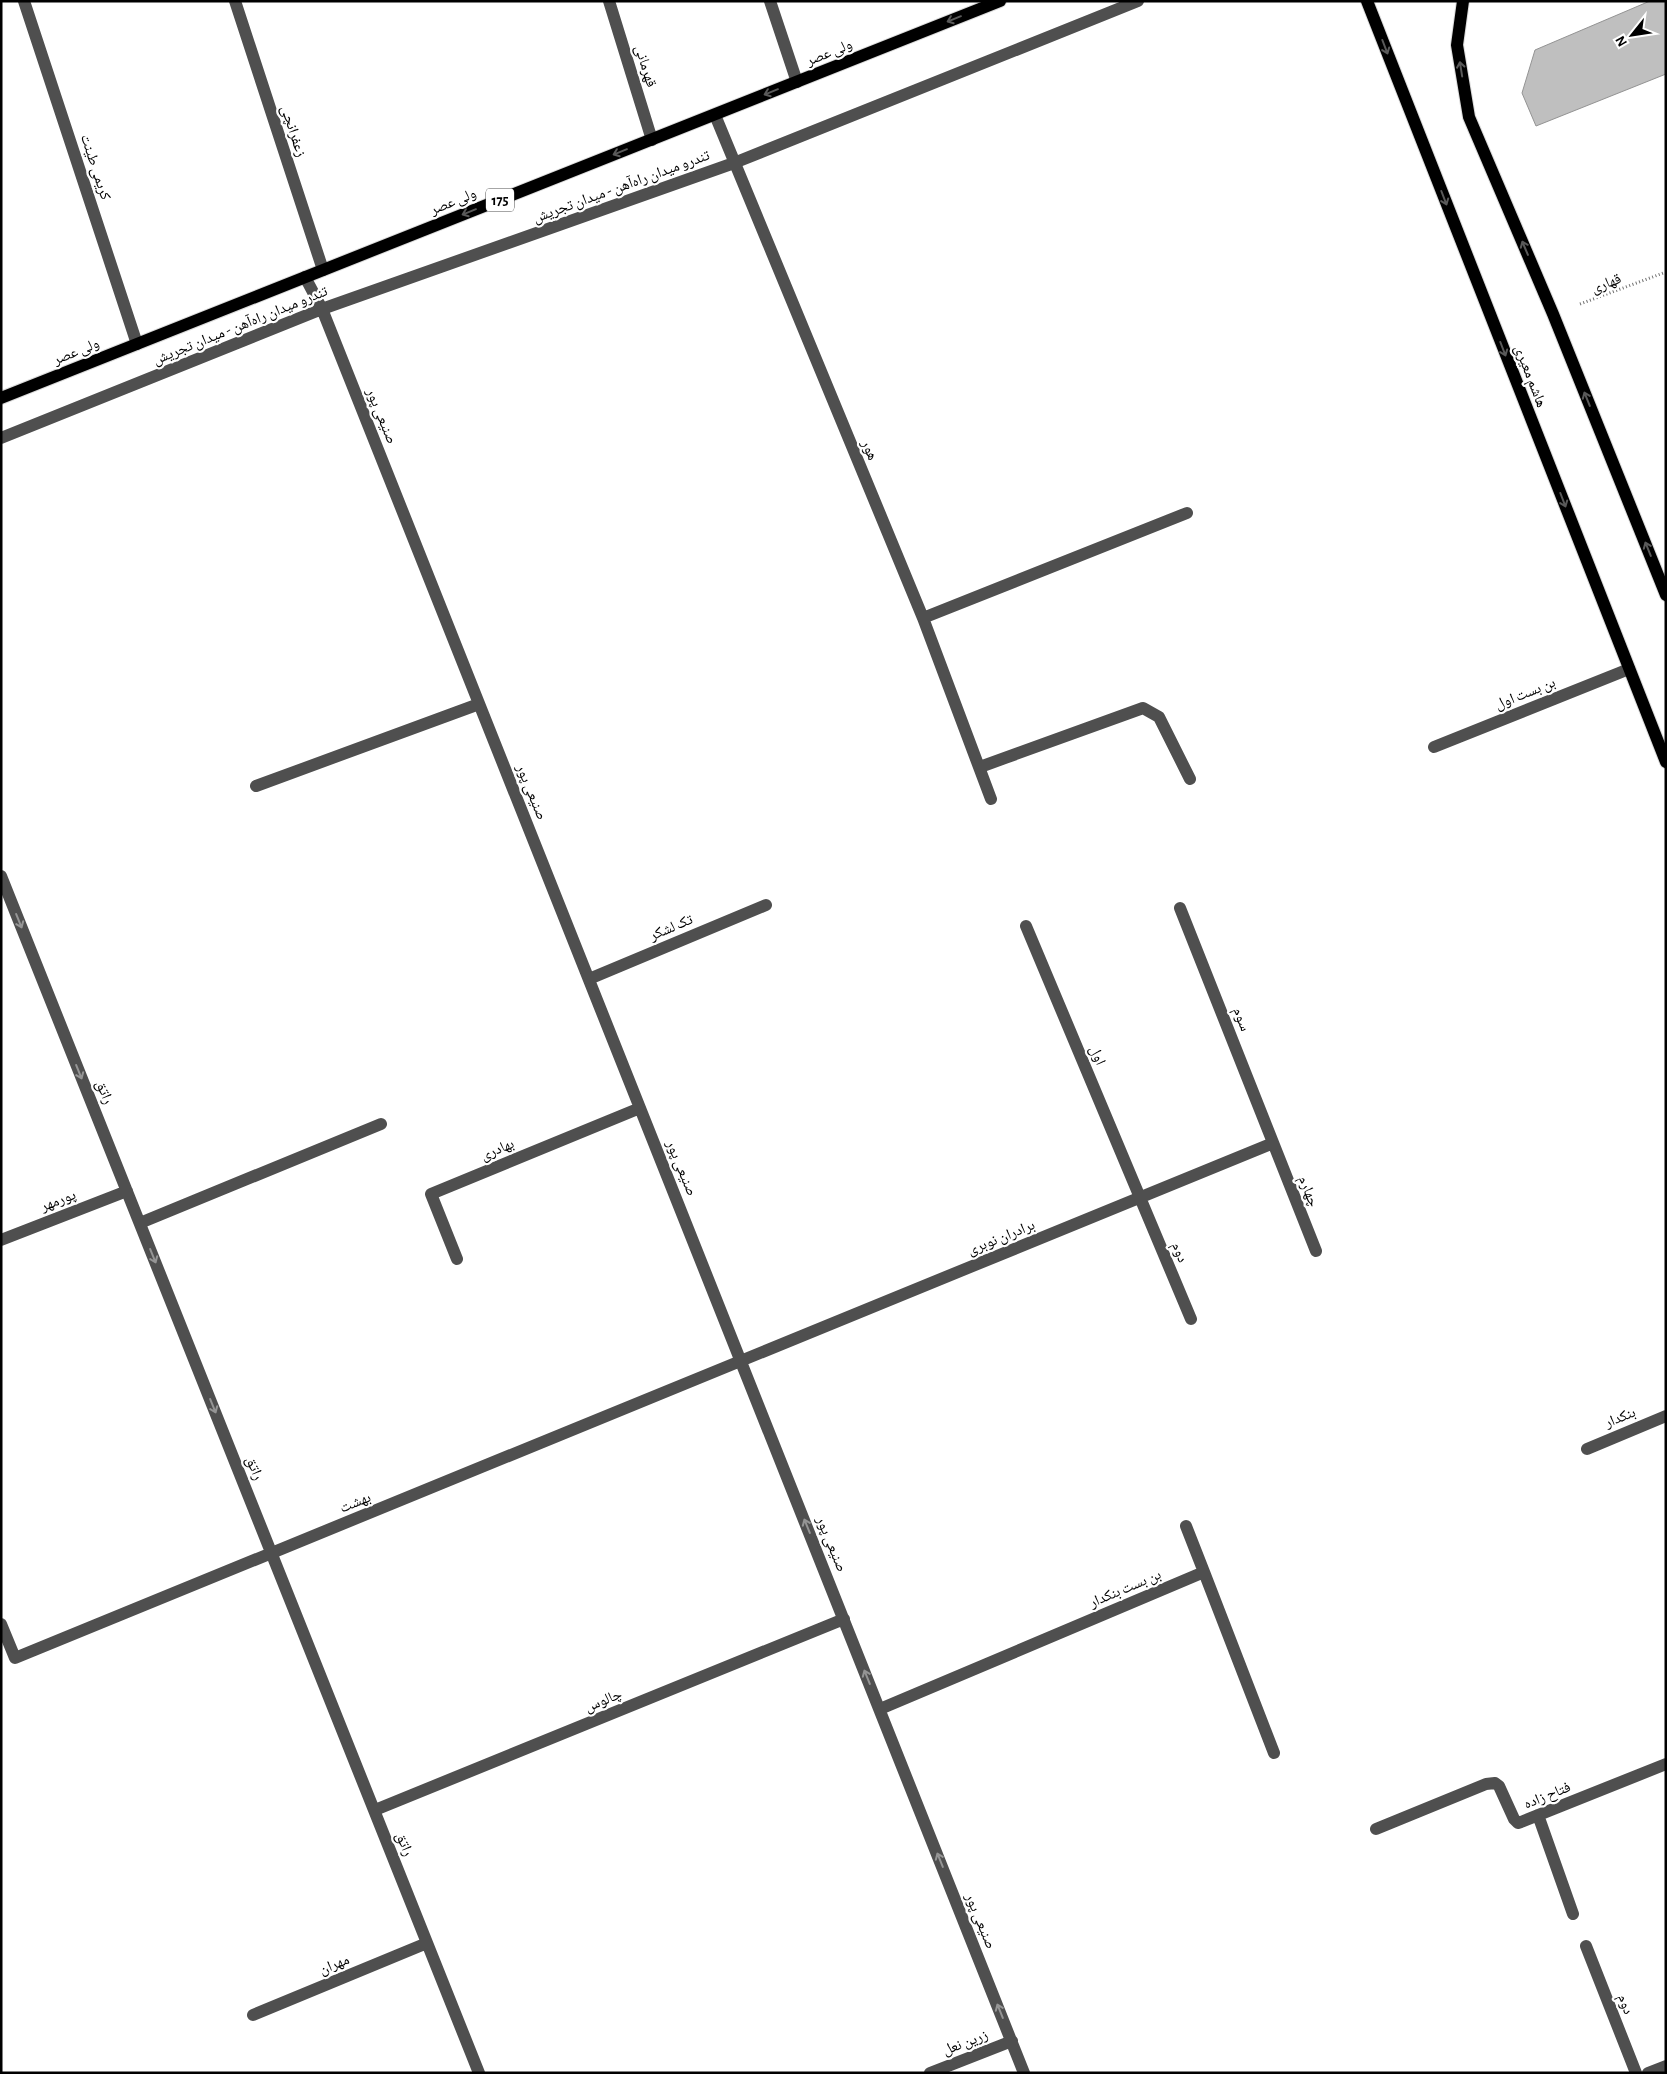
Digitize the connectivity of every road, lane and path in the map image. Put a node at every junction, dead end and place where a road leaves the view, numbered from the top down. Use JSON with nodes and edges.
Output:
{"nodes":[{"id":1,"x":24,"y":1,"type":"edge"},
{"id":2,"x":235,"y":1,"type":"edge"},
{"id":3,"x":609,"y":1,"type":"edge"},
{"id":4,"x":770,"y":1,"type":"edge"},
{"id":5,"x":1000,"y":1,"type":"edge"},
{"id":6,"x":1138,"y":1,"type":"edge"},
{"id":7,"x":1367,"y":1,"type":"edge"},
{"id":8,"x":1462,"y":1,"type":"edge"},
{"id":9,"x":797,"y":82,"type":"junction"},
{"id":10,"x":715,"y":115,"type":"junction"},
{"id":11,"x":652,"y":140,"type":"junction"},
{"id":12,"x":734,"y":163,"type":"junction"},
{"id":13,"x":323,"y":270,"type":"junction"},
{"id":14,"x":1666,"y":272,"type":"edge"},
{"id":15,"x":305,"y":277,"type":"junction"},
{"id":16,"x":322,"y":309,"type":"junction"},
{"id":17,"x":1553,"y":314,"type":"junction"},
{"id":18,"x":137,"y":344,"type":"junction"},
{"id":19,"x":1,"y":398,"type":"edge"},
{"id":20,"x":1,"y":438,"type":"edge"},
{"id":21,"x":1187,"y":513,"type":"dead end"},
{"id":22,"x":1666,"y":595,"type":"edge"},
{"id":23,"x":923,"y":618,"type":"junction"},
{"id":24,"x":1629,"y":669,"type":"junction"},
{"id":25,"x":479,"y":704,"type":"junction"},
{"id":26,"x":1434,"y":747,"type":"dead end"},
{"id":27,"x":1666,"y":762,"type":"edge"},
{"id":28,"x":980,"y":767,"type":"junction"},
{"id":29,"x":1190,"y":779,"type":"dead end"},
{"id":30,"x":256,"y":786,"type":"dead end"},
{"id":31,"x":991,"y":799,"type":"dead end"},
{"id":32,"x":1,"y":876,"type":"edge"},
{"id":33,"x":766,"y":904,"type":"dead end"},
{"id":34,"x":1180,"y":908,"type":"dead end"},
{"id":35,"x":1026,"y":926,"type":"dead end"},
{"id":36,"x":589,"y":979,"type":"junction"},
{"id":37,"x":640,"y":1108,"type":"junction"},
{"id":38,"x":381,"y":1124,"type":"dead end"},
{"id":39,"x":1273,"y":1143,"type":"junction"},
{"id":40,"x":127,"y":1191,"type":"junction"},
{"id":41,"x":1140,"y":1198,"type":"junction"},
{"id":42,"x":140,"y":1223,"type":"junction"},
{"id":43,"x":1,"y":1240,"type":"edge"},
{"id":44,"x":1316,"y":1251,"type":"dead end"},
{"id":45,"x":457,"y":1259,"type":"dead end"},
{"id":46,"x":1191,"y":1319,"type":"dead end"},
{"id":47,"x":741,"y":1361,"type":"junction"},
{"id":48,"x":1666,"y":1416,"type":"edge"},
{"id":49,"x":1587,"y":1449,"type":"dead end"},
{"id":50,"x":1186,"y":1526,"type":"dead end"},
{"id":51,"x":272,"y":1553,"type":"junction"},
{"id":52,"x":1204,"y":1572,"type":"junction"},
{"id":53,"x":844,"y":1619,"type":"junction"},
{"id":54,"x":1,"y":1624,"type":"edge"},
{"id":55,"x":880,"y":1709,"type":"junction"},
{"id":56,"x":1274,"y":1753,"type":"dead end"},
{"id":57,"x":1666,"y":1764,"type":"edge"},
{"id":58,"x":374,"y":1810,"type":"junction"},
{"id":59,"x":1538,"y":1815,"type":"junction"},
{"id":60,"x":1376,"y":1830,"type":"dead end"},
{"id":61,"x":1573,"y":1914,"type":"dead end"},
{"id":62,"x":427,"y":1943,"type":"junction"},
{"id":63,"x":1586,"y":1946,"type":"dead end"},
{"id":64,"x":253,"y":2015,"type":"dead end"},
{"id":65,"x":1012,"y":2041,"type":"junction"},
{"id":66,"x":1666,"y":2066,"type":"edge"},
{"id":67,"x":479,"y":2073,"type":"edge"},
{"id":68,"x":930,"y":2073,"type":"edge"},
{"id":69,"x":1024,"y":2073,"type":"edge"},
{"id":70,"x":1636,"y":2073,"type":"edge"},
{"id":71,"x":1648,"y":2073,"type":"edge"}],
"edges":[{"from":1,"to":18,"type":"street","name":"کریمی طینت"},
{"from":2,"to":13,"type":"street","name":"زعفرانچی"},
{"from":3,"to":11,"type":"street","name":"قهرمانی"},
{"from":4,"to":9,"type":"street"},
{"from":5,"to":9,"type":"main road","name":"ولی عصر","number":"175","one_way":true},
{"from":6,"to":12,"type":"street","name":"تندرو میدان راه‌آهن - میدان تجریش"},
{"from":7,"to":24,"type":"main road","name":"هاشم معیری","one_way":true},
{"from":17,"to":8,"type":"main road","one_way":true},
{"from":9,"to":10,"type":"main road","name":"ولی عصر","number":"175","one_way":true},
{"from":10,"to":11,"type":"main road","name":"ولی عصر","number":"175"},
{"from":10,"to":12,"type":"street","name":"هور"},
{"from":11,"to":13,"type":"main road","name":"ولی عصر","number":"175","one_way":true},
{"from":12,"to":16,"type":"street","name":"تندرو میدان راه‌آهن - میدان تجریش"},
{"from":12,"to":23,"type":"street","name":"هور"},
{"from":13,"to":15,"type":"main road","name":"ولی عصر","number":"175"},
{"from":14,"to":17,"type":"path","name":"قهاری"},
{"from":15,"to":16,"type":"street","name":"صنیعی پور"},
{"from":15,"to":18,"type":"main road","name":"ولی عصر","number":"175"},
{"from":16,"to":20,"type":"street","name":"تندرو میدان راه‌آهن - میدان تجریش"},
{"from":16,"to":25,"type":"street","name":"صنیعی پور"},
{"from":22,"to":17,"type":"main road","one_way":true},
{"from":18,"to":19,"type":"main road","name":"ولی عصر","number":"175"},
{"from":21,"to":23,"type":"street"},
{"from":23,"to":28,"type":"street","name":"هور"},
{"from":24,"to":26,"type":"street","name":"بن بست اول"},
{"from":24,"to":27,"type":"main road","name":"هاشم معیری"},
{"from":25,"to":30,"type":"street"},
{"from":25,"to":36,"type":"street","name":"صنیعی پور"},
{"from":28,"to":29,"type":"street"},
{"from":28,"to":31,"type":"street","name":"هور"},
{"from":32,"to":40,"type":"street","name":"راتق","one_way":true},
{"from":33,"to":36,"type":"street","name":"تک لشکر"},
{"from":34,"to":39,"type":"street","name":"سوم"},
{"from":35,"to":41,"type":"street","name":"اول"},
{"from":36,"to":37,"type":"street","name":"صنیعی پور"},
{"from":37,"to":45,"type":"street","name":"بهادری"},
{"from":37,"to":47,"type":"street","name":"صنیعی پور"},
{"from":38,"to":42,"type":"street"},
{"from":39,"to":41,"type":"street","name":"برادران نوبری"},
{"from":39,"to":44,"type":"street","name":"چهارم"},
{"from":40,"to":42,"type":"street","name":"راتق"},
{"from":40,"to":43,"type":"street","name":"پورمهر"},
{"from":41,"to":46,"type":"street","name":"دوم"},
{"from":41,"to":47,"type":"street","name":"برادران نوبری"},
{"from":42,"to":51,"type":"street","name":"راتق","one_way":true},
{"from":47,"to":51,"type":"street","name":"بهشت"},
{"from":53,"to":47,"type":"street","name":"صنیعی پور","one_way":true},
{"from":48,"to":49,"type":"street","name":"بنکدار"},
{"from":50,"to":52,"type":"street"},
{"from":51,"to":54,"type":"street","name":"بهشت"},
{"from":51,"to":58,"type":"street","name":"راتق"},
{"from":52,"to":55,"type":"street","name":"بن بست بنکدار"},
{"from":52,"to":56,"type":"street"},
{"from":55,"to":53,"type":"street","name":"صنیعی پور","one_way":true},
{"from":53,"to":58,"type":"street","name":"چالوس"},
{"from":65,"to":55,"type":"street","name":"صنیعی پور","one_way":true},
{"from":57,"to":59,"type":"street","name":"فتاح زاده"},
{"from":58,"to":62,"type":"street","name":"راتق"},
{"from":59,"to":60,"type":"street","name":"فتاح زاده"},
{"from":59,"to":61,"type":"street"},
{"from":62,"to":64,"type":"street","name":"مهران"},
{"from":62,"to":67,"type":"street","name":"راتق"},
{"from":63,"to":70,"type":"street","name":"دوم"},
{"from":65,"to":68,"type":"street","name":"زرین نعل"},
{"from":65,"to":69,"type":"street","name":"صنیعی پور"},
{"from":66,"to":71,"type":"street"}]}
